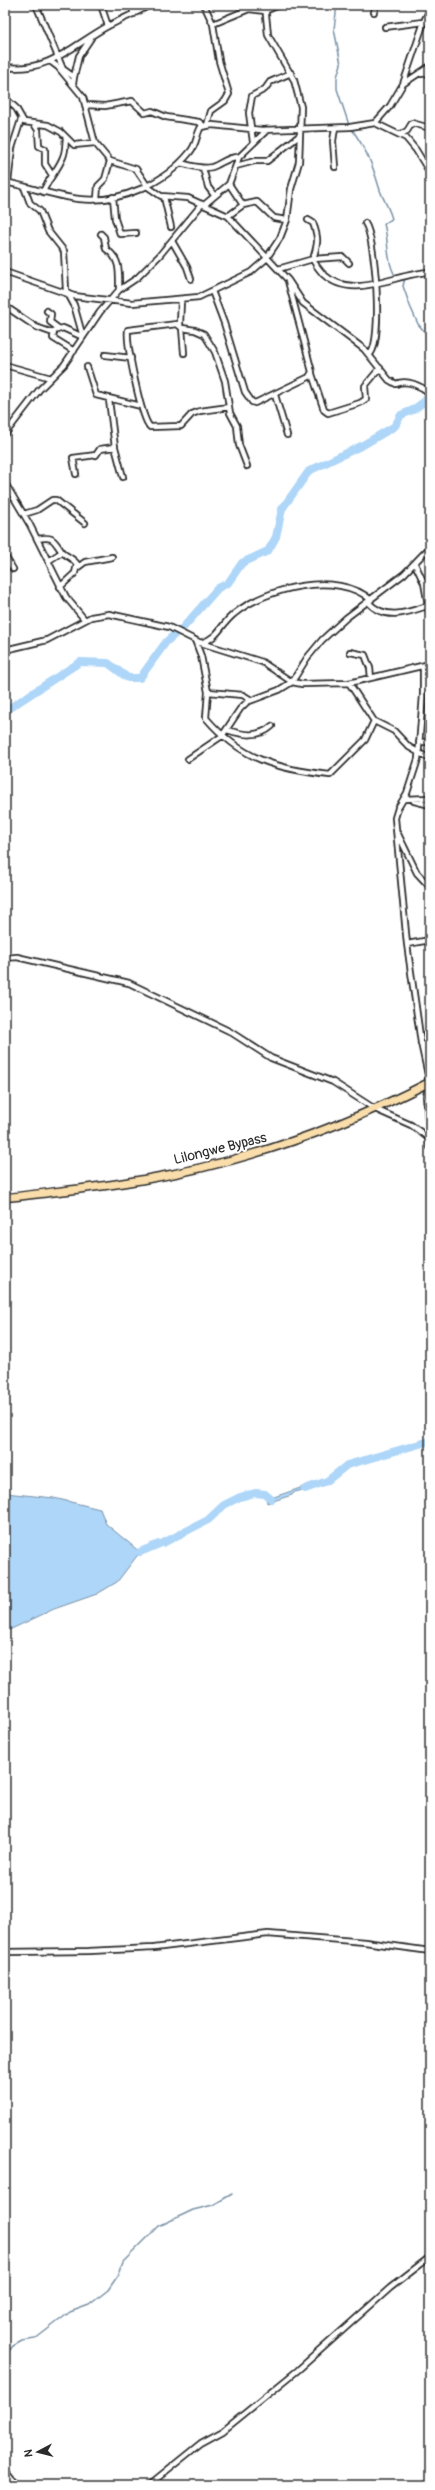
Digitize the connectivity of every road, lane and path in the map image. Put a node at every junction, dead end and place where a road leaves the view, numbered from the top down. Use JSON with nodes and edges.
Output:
{"nodes":[{"id":1,"x":36,"y":5,"type":"edge"},
{"id":2,"x":101,"y":5,"type":"edge"},
{"id":3,"x":131,"y":5,"type":"edge"},
{"id":4,"x":150,"y":5,"type":"edge"},
{"id":5,"x":204,"y":5,"type":"edge"},
{"id":6,"x":265,"y":5,"type":"edge"},
{"id":7,"x":279,"y":5,"type":"edge"},
{"id":8,"x":376,"y":5,"type":"edge"},
{"id":9,"x":430,"y":10,"type":"edge"},
{"id":10,"x":265,"y":11,"type":"junction"},
{"id":11,"x":374,"y":12,"type":"dead end"},
{"id":12,"x":134,"y":14,"type":"junction"},
{"id":13,"x":423,"y":22,"type":"junction"},
{"id":14,"x":213,"y":24,"type":"junction"},
{"id":15,"x":108,"y":26,"type":"junction"},
{"id":16,"x":385,"y":26,"type":"dead end"},
{"id":17,"x":91,"y":38,"type":"junction"},
{"id":18,"x":59,"y":57,"type":"junction"},
{"id":19,"x":50,"y":61,"type":"junction"},
{"id":20,"x":430,"y":66,"type":"edge"},
{"id":21,"x":5,"y":67,"type":"edge"},
{"id":22,"x":430,"y":73,"type":"edge"},
{"id":23,"x":290,"y":74,"type":"junction"},
{"id":24,"x":420,"y":74,"type":"junction"},
{"id":25,"x":74,"y":77,"type":"junction"},
{"id":26,"x":73,"y":84,"type":"junction"},
{"id":27,"x":403,"y":84,"type":"junction"},
{"id":28,"x":5,"y":98,"type":"edge"},
{"id":29,"x":87,"y":105,"type":"junction"},
{"id":30,"x":21,"y":120,"type":"junction"},
{"id":31,"x":375,"y":123,"type":"junction"},
{"id":32,"x":34,"y":124,"type":"junction"},
{"id":33,"x":205,"y":126,"type":"junction"},
{"id":34,"x":299,"y":128,"type":"junction"},
{"id":35,"x":335,"y":128,"type":"junction"},
{"id":36,"x":430,"y":128,"type":"edge"},
{"id":37,"x":250,"y":130,"type":"junction"},
{"id":38,"x":266,"y":130,"type":"junction"},
{"id":39,"x":401,"y":134,"type":"junction"},
{"id":40,"x":299,"y":136,"type":"junction"},
{"id":41,"x":66,"y":138,"type":"junction"},
{"id":42,"x":253,"y":142,"type":"junction"},
{"id":43,"x":95,"y":143,"type":"junction"},
{"id":44,"x":239,"y":158,"type":"junction"},
{"id":45,"x":110,"y":161,"type":"junction"},
{"id":46,"x":180,"y":163,"type":"junction"},
{"id":47,"x":236,"y":166,"type":"junction"},
{"id":48,"x":335,"y":167,"type":"dead end"},
{"id":49,"x":203,"y":168,"type":"junction"},
{"id":50,"x":430,"y":173,"type":"edge"},
{"id":51,"x":52,"y":175,"type":"junction"},
{"id":52,"x":6,"y":182,"type":"edge"},
{"id":53,"x":229,"y":184,"type":"junction"},
{"id":54,"x":24,"y":187,"type":"junction"},
{"id":55,"x":148,"y":187,"type":"junction"},
{"id":56,"x":43,"y":192,"type":"junction"},
{"id":57,"x":214,"y":195,"type":"junction"},
{"id":58,"x":113,"y":197,"type":"junction"},
{"id":59,"x":164,"y":197,"type":"junction"},
{"id":60,"x":97,"y":199,"type":"junction"},
{"id":61,"x":203,"y":205,"type":"junction"},
{"id":62,"x":243,"y":205,"type":"junction"},
{"id":63,"x":228,"y":216,"type":"junction"},
{"id":64,"x":287,"y":220,"type":"junction"},
{"id":65,"x":308,"y":220,"type":"dead end"},
{"id":66,"x":365,"y":223,"type":"dead end"},
{"id":67,"x":171,"y":227,"type":"dead end"},
{"id":68,"x":136,"y":233,"type":"dead end"},
{"id":69,"x":101,"y":234,"type":"dead end"},
{"id":70,"x":172,"y":241,"type":"junction"},
{"id":71,"x":266,"y":258,"type":"junction"},
{"id":72,"x":313,"y":259,"type":"junction"},
{"id":73,"x":349,"y":263,"type":"dead end"},
{"id":74,"x":278,"y":269,"type":"junction"},
{"id":75,"x":5,"y":272,"type":"edge"},
{"id":76,"x":430,"y":272,"type":"edge"},
{"id":77,"x":191,"y":279,"type":"dead end"},
{"id":78,"x":288,"y":280,"type":"junction"},
{"id":79,"x":376,"y":284,"type":"junction"},
{"id":80,"x":119,"y":290,"type":"junction"},
{"id":81,"x":212,"y":291,"type":"junction"},
{"id":82,"x":68,"y":295,"type":"junction"},
{"id":83,"x":181,"y":300,"type":"junction"},
{"id":84,"x":110,"y":301,"type":"junction"},
{"id":85,"x":5,"y":306,"type":"edge"},
{"id":86,"x":47,"y":311,"type":"dead end"},
{"id":87,"x":181,"y":327,"type":"junction"},
{"id":88,"x":58,"y":328,"type":"junction"},
{"id":89,"x":53,"y":333,"type":"junction"},
{"id":90,"x":83,"y":337,"type":"junction"},
{"id":91,"x":74,"y":351,"type":"junction"},
{"id":92,"x":184,"y":353,"type":"dead end"},
{"id":93,"x":370,"y":354,"type":"junction"},
{"id":94,"x":105,"y":355,"type":"dead end"},
{"id":95,"x":131,"y":358,"type":"junction"},
{"id":96,"x":5,"y":365,"type":"edge"},
{"id":97,"x":87,"y":367,"type":"dead end"},
{"id":98,"x":380,"y":368,"type":"junction"},
{"id":99,"x":312,"y":372,"type":"junction"},
{"id":100,"x":51,"y":378,"type":"junction"},
{"id":101,"x":430,"y":393,"type":"edge"},
{"id":102,"x":275,"y":395,"type":"junction"},
{"id":103,"x":109,"y":400,"type":"junction"},
{"id":104,"x":141,"y":406,"type":"junction"},
{"id":105,"x":229,"y":407,"type":"junction"},
{"id":106,"x":5,"y":434,"type":"edge"},
{"id":107,"x":287,"y":435,"type":"dead end"},
{"id":108,"x":115,"y":447,"type":"junction"},
{"id":109,"x":246,"y":466,"type":"dead end"},
{"id":110,"x":76,"y":474,"type":"dead end"},
{"id":111,"x":123,"y":477,"type":"dead end"},
{"id":112,"x":5,"y":483,"type":"edge"},
{"id":113,"x":24,"y":514,"type":"junction"},
{"id":114,"x":85,"y":523,"type":"dead end"},
{"id":115,"x":37,"y":539,"type":"junction"},
{"id":116,"x":429,"y":550,"type":"edge"},
{"id":117,"x":62,"y":552,"type":"junction"},
{"id":118,"x":5,"y":556,"type":"edge"},
{"id":119,"x":112,"y":557,"type":"dead end"},
{"id":120,"x":48,"y":561,"type":"junction"},
{"id":121,"x":416,"y":564,"type":"junction"},
{"id":122,"x":77,"y":568,"type":"junction"},
{"id":123,"x":13,"y":569,"type":"dead end"},
{"id":124,"x":60,"y":587,"type":"junction"},
{"id":125,"x":369,"y":601,"type":"junction"},
{"id":126,"x":427,"y":606,"type":"junction"},
{"id":127,"x":430,"y":616,"type":"edge"},
{"id":128,"x":85,"y":620,"type":"junction"},
{"id":129,"x":195,"y":640,"type":"junction"},
{"id":130,"x":201,"y":643,"type":"junction"},
{"id":131,"x":5,"y":650,"type":"edge"},
{"id":132,"x":350,"y":652,"type":"dead end"},
{"id":133,"x":430,"y":652,"type":"edge"},
{"id":134,"x":430,"y":665,"type":"edge"},
{"id":135,"x":423,"y":666,"type":"junction"},
{"id":136,"x":371,"y":678,"type":"junction"},
{"id":137,"x":292,"y":682,"type":"junction"},
{"id":138,"x":349,"y":683,"type":"junction"},
{"id":139,"x":208,"y":692,"type":"junction"},
{"id":140,"x":251,"y":700,"type":"junction"},
{"id":141,"x":374,"y":721,"type":"junction"},
{"id":142,"x":272,"y":726,"type":"dead end"},
{"id":143,"x":227,"y":730,"type":"junction"},
{"id":144,"x":222,"y":736,"type":"junction"},
{"id":145,"x":418,"y":742,"type":"junction"},
{"id":146,"x":430,"y":742,"type":"edge"},
{"id":147,"x":418,"y":753,"type":"junction"},
{"id":148,"x":188,"y":759,"type":"dead end"},
{"id":149,"x":430,"y":759,"type":"edge"},
{"id":150,"x":430,"y":798,"type":"edge"},
{"id":151,"x":405,"y":799,"type":"junction"},
{"id":152,"x":413,"y":800,"type":"junction"},
{"id":153,"x":430,"y":805,"type":"edge"},
{"id":154,"x":396,"y":831,"type":"junction"},
{"id":155,"x":430,"y":887,"type":"edge"},
{"id":156,"x":430,"y":940,"type":"edge"},
{"id":157,"x":407,"y":944,"type":"junction"},
{"id":158,"x":5,"y":958,"type":"edge"},
{"id":159,"x":420,"y":1043,"type":"junction"},
{"id":160,"x":430,"y":1050,"type":"edge"},
{"id":161,"x":430,"y":1083,"type":"edge"},
{"id":162,"x":428,"y":1106,"type":"edge"},
{"id":163,"x":375,"y":1109,"type":"junction"},
{"id":164,"x":430,"y":1139,"type":"edge"},
{"id":165,"x":430,"y":1147,"type":"edge"},
{"id":166,"x":5,"y":1198,"type":"edge"},
{"id":167,"x":5,"y":1952,"type":"edge"},
{"id":168,"x":430,"y":1952,"type":"edge"},
{"id":169,"x":430,"y":2257,"type":"edge"},
{"id":170,"x":5,"y":2470,"type":"edge"},
{"id":171,"x":17,"y":2485,"type":"edge"},
{"id":172,"x":149,"y":2485,"type":"edge"}],
"edges":[{"from":1,"to":18,"type":"street"},
{"from":2,"to":15,"type":"street"},
{"from":3,"to":12,"type":"street"},
{"from":4,"to":12,"type":"street"},
{"from":5,"to":14,"type":"street"},
{"from":6,"to":10,"type":"street"},
{"from":7,"to":10,"type":"street"},
{"from":8,"to":11,"type":"street"},
{"from":9,"to":13,"type":"street"},
{"from":10,"to":14,"type":"street"},
{"from":10,"to":23,"type":"street"},
{"from":12,"to":15,"type":"street"},
{"from":13,"to":16,"type":"street"},
{"from":13,"to":27,"type":"street"},
{"from":14,"to":33,"type":"street"},
{"from":15,"to":17,"type":"street"},
{"from":17,"to":18,"type":"street"},
{"from":17,"to":25,"type":"street"},
{"from":18,"to":19,"type":"street"},
{"from":18,"to":25,"type":"street"},
{"from":19,"to":21,"type":"street"},
{"from":19,"to":26,"type":"street"},
{"from":20,"to":24,"type":"street"},
{"from":22,"to":24,"type":"street"},
{"from":23,"to":34,"type":"street"},
{"from":23,"to":37,"type":"street"},
{"from":24,"to":27,"type":"street"},
{"from":25,"to":26,"type":"street"},
{"from":26,"to":29,"type":"street"},
{"from":27,"to":31,"type":"street"},
{"from":28,"to":30,"type":"street"},
{"from":29,"to":33,"type":"street"},
{"from":29,"to":43,"type":"street"},
{"from":30,"to":32,"type":"street"},
{"from":30,"to":52,"type":"street"},
{"from":31,"to":35,"type":"street"},
{"from":31,"to":39,"type":"street"},
{"from":32,"to":41,"type":"street"},
{"from":32,"to":51,"type":"street"},
{"from":33,"to":37,"type":"street"},
{"from":33,"to":46,"type":"street"},
{"from":34,"to":35,"type":"street"},
{"from":34,"to":38,"type":"street"},
{"from":34,"to":40,"type":"street"},
{"from":35,"to":48,"type":"street"},
{"from":36,"to":39,"type":"street"},
{"from":37,"to":38,"type":"street"},
{"from":37,"to":42,"type":"street"},
{"from":38,"to":42,"type":"street"},
{"from":39,"to":50,"type":"street"},
{"from":40,"to":47,"type":"street"},
{"from":40,"to":64,"type":"street"},
{"from":41,"to":43,"type":"street"},
{"from":41,"to":51,"type":"street"},
{"from":42,"to":44,"type":"street"},
{"from":43,"to":45,"type":"street"},
{"from":44,"to":47,"type":"street"},
{"from":44,"to":49,"type":"street"},
{"from":45,"to":55,"type":"street"},
{"from":45,"to":60,"type":"street"},
{"from":46,"to":49,"type":"street"},
{"from":46,"to":55,"type":"street"},
{"from":47,"to":53,"type":"street"},
{"from":49,"to":57,"type":"street"},
{"from":51,"to":56,"type":"street"},
{"from":52,"to":54,"type":"street"},
{"from":53,"to":57,"type":"street"},
{"from":53,"to":62,"type":"street"},
{"from":54,"to":56,"type":"street"},
{"from":54,"to":82,"type":"street"},
{"from":55,"to":58,"type":"street"},
{"from":55,"to":59,"type":"street"},
{"from":56,"to":60,"type":"street"},
{"from":57,"to":61,"type":"street"},
{"from":58,"to":60,"type":"street"},
{"from":58,"to":68,"type":"street"},
{"from":59,"to":61,"type":"street"},
{"from":59,"to":67,"type":"street"},
{"from":61,"to":63,"type":"street"},
{"from":61,"to":70,"type":"street"},
{"from":62,"to":63,"type":"street"},
{"from":62,"to":64,"type":"street"},
{"from":63,"to":71,"type":"street"},
{"from":64,"to":71,"type":"street"},
{"from":65,"to":72,"type":"street"},
{"from":66,"to":79,"type":"street"},
{"from":69,"to":80,"type":"street"},
{"from":70,"to":77,"type":"street"},
{"from":70,"to":80,"type":"street"},
{"from":71,"to":74,"type":"street"},
{"from":71,"to":81,"type":"street"},
{"from":72,"to":73,"type":"street"},
{"from":72,"to":74,"type":"street"},
{"from":72,"to":79,"type":"street"},
{"from":74,"to":78,"type":"street"},
{"from":75,"to":82,"type":"street"},
{"from":76,"to":79,"type":"street"},
{"from":78,"to":93,"type":"street"},
{"from":78,"to":99,"type":"street"},
{"from":79,"to":93,"type":"street"},
{"from":80,"to":84,"type":"street"},
{"from":81,"to":83,"type":"street"},
{"from":81,"to":102,"type":"street"},
{"from":82,"to":84,"type":"street"},
{"from":82,"to":90,"type":"street"},
{"from":83,"to":84,"type":"street"},
{"from":83,"to":87,"type":"street"},
{"from":84,"to":90,"type":"street"},
{"from":85,"to":89,"type":"street"},
{"from":86,"to":88,"type":"street"},
{"from":87,"to":92,"type":"street"},
{"from":87,"to":95,"type":"street"},
{"from":87,"to":105,"type":"street"},
{"from":88,"to":89,"type":"street"},
{"from":88,"to":90,"type":"street"},
{"from":89,"to":91,"type":"street"},
{"from":90,"to":91,"type":"street"},
{"from":91,"to":100,"type":"street"},
{"from":93,"to":98,"type":"street"},
{"from":94,"to":95,"type":"street"},
{"from":95,"to":104,"type":"street"},
{"from":96,"to":100,"type":"street"},
{"from":97,"to":103,"type":"street"},
{"from":98,"to":99,"type":"street"},
{"from":98,"to":101,"type":"street"},
{"from":99,"to":102,"type":"street"},
{"from":100,"to":106,"type":"street"},
{"from":102,"to":107,"type":"street"},
{"from":103,"to":104,"type":"street"},
{"from":103,"to":108,"type":"street"},
{"from":104,"to":105,"type":"street"},
{"from":105,"to":109,"type":"street"},
{"from":108,"to":110,"type":"street"},
{"from":108,"to":111,"type":"street"},
{"from":112,"to":113,"type":"street"},
{"from":113,"to":114,"type":"street"},
{"from":113,"to":115,"type":"street"},
{"from":115,"to":117,"type":"street"},
{"from":115,"to":120,"type":"street"},
{"from":116,"to":121,"type":"street"},
{"from":117,"to":120,"type":"street"},
{"from":117,"to":122,"type":"street"},
{"from":118,"to":123,"type":"street"},
{"from":119,"to":122,"type":"street"},
{"from":120,"to":124,"type":"street"},
{"from":121,"to":125,"type":"street"},
{"from":121,"to":126,"type":"street"},
{"from":122,"to":124,"type":"street"},
{"from":124,"to":128,"type":"street"},
{"from":125,"to":126,"type":"street"},
{"from":125,"to":130,"type":"street"},
{"from":125,"to":137,"type":"street"},
{"from":126,"to":127,"type":"street"},
{"from":128,"to":129,"type":"street"},
{"from":128,"to":131,"type":"street"},
{"from":129,"to":130,"type":"street"},
{"from":129,"to":139,"type":"street"},
{"from":130,"to":137,"type":"street"},
{"from":132,"to":136,"type":"street"},
{"from":133,"to":134,"type":"street"},
{"from":134,"to":135,"type":"street"},
{"from":135,"to":136,"type":"street"},
{"from":135,"to":145,"type":"street"},
{"from":136,"to":138,"type":"street"},
{"from":137,"to":138,"type":"street"},
{"from":137,"to":140,"type":"street"},
{"from":138,"to":141,"type":"street"},
{"from":139,"to":140,"type":"street"},
{"from":139,"to":144,"type":"street"},
{"from":140,"to":143,"type":"street"},
{"from":141,"to":144,"type":"street"},
{"from":141,"to":147,"type":"street"},
{"from":142,"to":143,"type":"street"},
{"from":143,"to":144,"type":"street"},
{"from":144,"to":148,"type":"street"},
{"from":145,"to":146,"type":"street"},
{"from":145,"to":147,"type":"street"},
{"from":147,"to":149,"type":"street"},
{"from":147,"to":151,"type":"street"},
{"from":150,"to":152,"type":"street"},
{"from":151,"to":152,"type":"street"},
{"from":151,"to":154,"type":"street"},
{"from":152,"to":153,"type":"street"},
{"from":154,"to":155,"type":"street"},
{"from":154,"to":157,"type":"street"},
{"from":156,"to":157,"type":"street"},
{"from":157,"to":159,"type":"street"},
{"from":158,"to":163,"type":"street"},
{"from":159,"to":160,"type":"street"},
{"from":159,"to":161,"type":"street"},
{"from":161,"to":162,"type":"street"},
{"from":161,"to":163,"type":"main road","name":"Lilongwe Bypass"},
{"from":162,"to":164,"type":"street"},
{"from":163,"to":164,"type":"street"},
{"from":163,"to":166,"type":"main road","name":"Lilongwe Bypass"},
{"from":164,"to":165,"type":"street"},
{"from":167,"to":168,"type":"street"},
{"from":169,"to":172,"type":"street"},
{"from":170,"to":171,"type":"street"}]}
